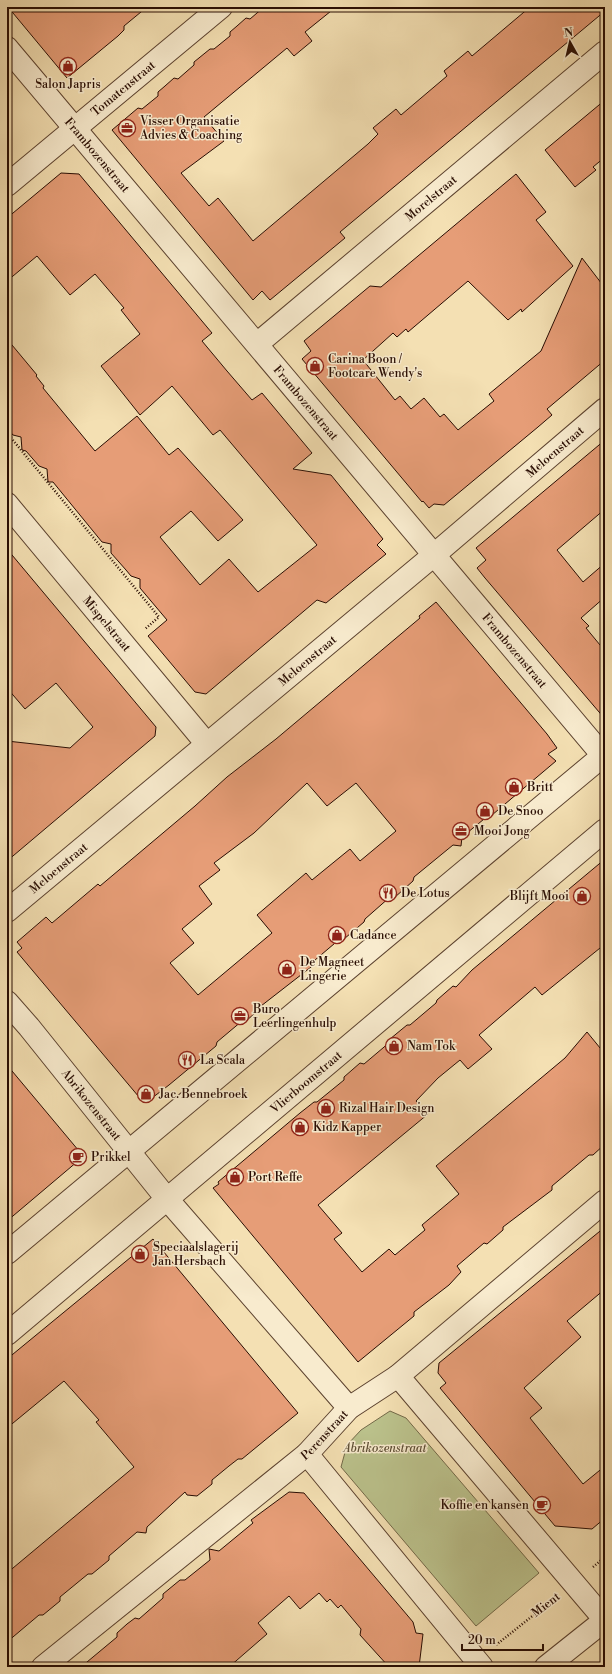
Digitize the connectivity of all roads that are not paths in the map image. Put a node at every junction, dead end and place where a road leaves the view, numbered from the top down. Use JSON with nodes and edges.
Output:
{"nodes":[{"id":1,"x":221,"y":7,"type":"edge"},
{"id":2,"x":7,"y":48,"type":"edge"},
{"id":3,"x":605,"y":52,"type":"edge"},
{"id":4,"x":74,"y":128,"type":"junction"},
{"id":5,"x":7,"y":185,"type":"edge"},
{"id":6,"x":257,"y":344,"type":"junction"},
{"id":7,"x":605,"y":409,"type":"edge"},
{"id":8,"x":7,"y":504,"type":"edge"},
{"id":9,"x":434,"y":555,"type":"junction"},
{"id":10,"x":206,"y":743,"type":"junction"},
{"id":11,"x":604,"y":756,"type":"edge"},
{"id":12,"x":605,"y":830,"type":"edge"},
{"id":13,"x":7,"y":911,"type":"edge"},
{"id":14,"x":7,"y":1002,"type":"edge"},
{"id":15,"x":129,"y":1151,"type":"junction"},
{"id":16,"x":167,"y":1199,"type":"junction"},
{"id":17,"x":605,"y":1201,"type":"edge"},
{"id":18,"x":7,"y":1253,"type":"edge"},
{"id":19,"x":7,"y":1334,"type":"edge"},
{"id":20,"x":398,"y":1376,"type":"junction"},
{"id":21,"x":349,"y":1408,"type":"junction"},
{"id":22,"x":307,"y":1454,"type":"junction"},
{"id":23,"x":605,"y":1620,"type":"edge"},
{"id":24,"x":479,"y":1663,"type":"edge"},
{"id":25,"x":43,"y":1667,"type":"edge"},
{"id":26,"x":546,"y":1667,"type":"edge"}],
"edges":[{"from":1,"to":4,"type":"street","name":"Tomatenstraat"},
{"from":2,"to":4,"type":"street","name":"Frambozenstraat"},
{"from":3,"to":6,"type":"street","name":"Morelstraat"},
{"from":4,"to":5,"type":"street","name":"Tomatenstraat"},
{"from":4,"to":6,"type":"street","name":"Frambozenstraat"},
{"from":6,"to":9,"type":"street","name":"Frambozenstraat"},
{"from":7,"to":9,"type":"street","name":"Meloenstraat"},
{"from":8,"to":10,"type":"street","name":"Mispelstraat"},
{"from":9,"to":10,"type":"street","name":"Meloenstraat"},
{"from":9,"to":11,"type":"street","name":"Frambozenstraat"},
{"from":10,"to":13,"type":"street","name":"Meloenstraat"},
{"from":11,"to":15,"type":"street"},
{"from":12,"to":16,"type":"street","name":"Vlierboomstraat"},
{"from":14,"to":15,"type":"street","name":"Abrikozenstraat"},
{"from":15,"to":16,"type":"street","name":"Abrikozenstraat"},
{"from":15,"to":18,"type":"street"},
{"from":16,"to":19,"type":"street","name":"Vlierboomstraat"},
{"from":16,"to":21,"type":"street","name":"Abrikozenstraat"},
{"from":17,"to":20,"type":"street","name":"Perenstraat"},
{"from":20,"to":21,"type":"street","name":"Perenstraat"},
{"from":20,"to":23,"type":"street"},
{"from":21,"to":22,"type":"street","name":"Perenstraat"},
{"from":22,"to":24,"type":"street"},
{"from":22,"to":25,"type":"street","name":"Perenstraat"},
{"from":23,"to":26,"type":"street"}]}
